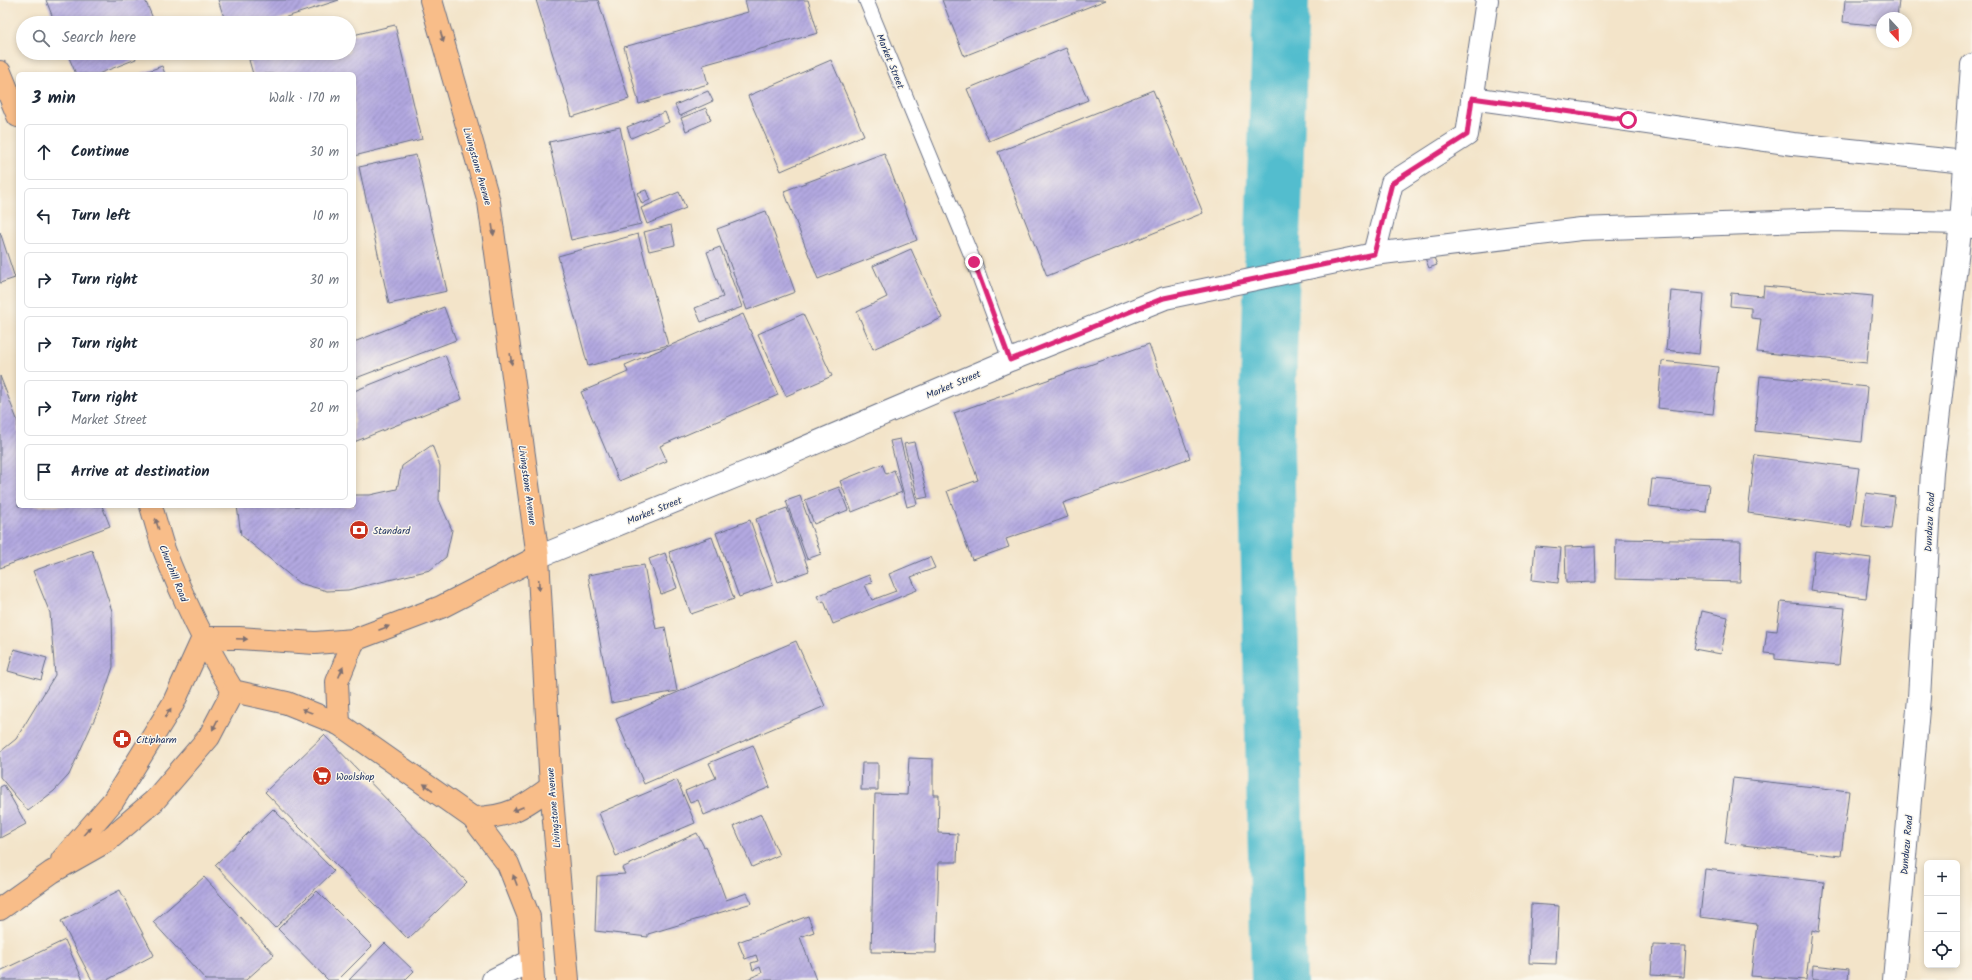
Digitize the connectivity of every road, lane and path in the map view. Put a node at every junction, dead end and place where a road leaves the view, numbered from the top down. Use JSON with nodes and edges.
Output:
{"nodes":[{"id":1,"x":431,"y":0,"type":"edge"},
{"id":2,"x":866,"y":0,"type":"edge"},
{"id":3,"x":1487,"y":0,"type":"edge"},
{"id":4,"x":1972,"y":64,"type":"edge"},
{"id":5,"x":0,"y":72,"type":"edge"},
{"id":6,"x":1472,"y":98,"type":"junction"},
{"id":7,"x":16,"y":111,"type":"edge"},
{"id":8,"x":1965,"y":162,"type":"junction"},
{"id":9,"x":1966,"y":225,"type":"edge"},
{"id":10,"x":1374,"y":254,"type":"junction"},
{"id":11,"x":1010,"y":360,"type":"junction"},
{"id":12,"x":152,"y":508,"type":"edge"},
{"id":13,"x":538,"y":556,"type":"junction"},
{"id":14,"x":203,"y":638,"type":"junction"},
{"id":15,"x":354,"y":640,"type":"junction"},
{"id":16,"x":233,"y":691,"type":"junction"},
{"id":17,"x":339,"y":724,"type":"junction"},
{"id":18,"x":551,"y":787,"type":"junction"},
{"id":19,"x":473,"y":818,"type":"junction"},
{"id":20,"x":52,"y":872,"type":"junction"},
{"id":21,"x":0,"y":909,"type":"edge"},
{"id":22,"x":532,"y":970,"type":"edge"},
{"id":23,"x":493,"y":980,"type":"edge"},
{"id":24,"x":568,"y":980,"type":"edge"},
{"id":25,"x":1894,"y":980,"type":"edge"}],
"edges":[{"from":1,"to":13,"type":"highway","name":"Livingstone Avenue","one_way":true},
{"from":2,"to":11,"type":"lane","name":"Market Street"},
{"from":3,"to":6,"type":"street"},
{"from":4,"to":8,"type":"street","name":"Dunduzu Road"},
{"from":5,"to":7,"type":"highway"},
{"from":6,"to":8,"type":"street"},
{"from":6,"to":10,"type":"street"},
{"from":8,"to":9,"type":"street","name":"Dunduzu Road"},
{"from":9,"to":10,"type":"street"},
{"from":9,"to":25,"type":"street","name":"Dunduzu Road"},
{"from":10,"to":11,"type":"street"},
{"from":11,"to":13,"type":"street","name":"Market Street"},
{"from":14,"to":12,"type":"highway","name":"Churchill Road","one_way":true},
{"from":15,"to":13,"type":"highway","one_way":true},
{"from":13,"to":18,"type":"highway","name":"Livingstone Avenue","one_way":true},
{"from":14,"to":15,"type":"highway","one_way":true},
{"from":14,"to":16,"type":"highway","name":"Churchill Road"},
{"from":20,"to":14,"type":"highway","one_way":true},
{"from":17,"to":15,"type":"highway","one_way":true},
{"from":17,"to":16,"type":"highway","one_way":true},
{"from":16,"to":20,"type":"highway","one_way":true},
{"from":19,"to":17,"type":"highway","one_way":true},
{"from":18,"to":19,"type":"highway","one_way":true},
{"from":18,"to":24,"type":"highway","name":"Livingstone Avenue"},
{"from":22,"to":19,"type":"highway","one_way":true},
{"from":20,"to":21,"type":"highway"},
{"from":22,"to":23,"type":"street"}]}
